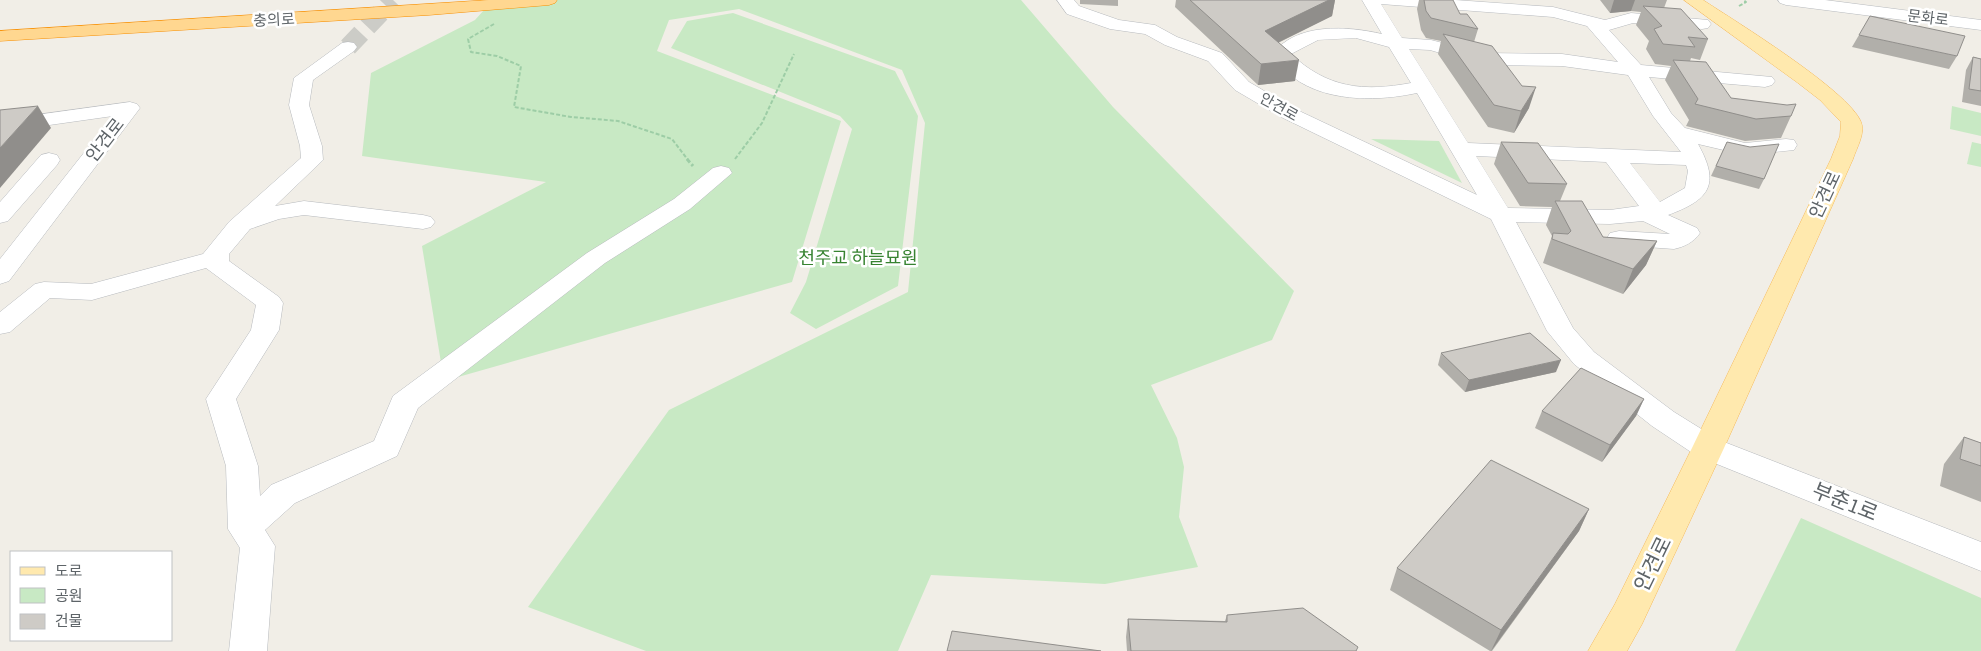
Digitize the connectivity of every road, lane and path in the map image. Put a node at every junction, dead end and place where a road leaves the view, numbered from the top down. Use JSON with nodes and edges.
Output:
{"nodes":[{"id":1,"x":466,"y":0,"type":"edge"},
{"id":2,"x":549,"y":0,"type":"edge"},
{"id":3,"x":1065,"y":0,"type":"edge"},
{"id":4,"x":1370,"y":0,"type":"edge"},
{"id":5,"x":1385,"y":0,"type":"edge"},
{"id":6,"x":1493,"y":0,"type":"edge"},
{"id":7,"x":1692,"y":0,"type":"edge"},
{"id":8,"x":1743,"y":0,"type":"edge"},
{"id":9,"x":1786,"y":0,"type":"edge"},
{"id":10,"x":531,"y":2,"type":"junction"},
{"id":11,"x":1451,"y":3,"type":"edge"},
{"id":12,"x":1738,"y":7,"type":"dead end"},
{"id":13,"x":1513,"y":10,"type":"junction"},
{"id":14,"x":1553,"y":12,"type":"junction"},
{"id":15,"x":1631,"y":18,"type":"junction"},
{"id":16,"x":1593,"y":22,"type":"junction"},
{"id":17,"x":1702,"y":24,"type":"dead end"},
{"id":18,"x":1981,"y":25,"type":"edge"},
{"id":19,"x":0,"y":28,"type":"edge"},
{"id":20,"x":0,"y":36,"type":"edge"},
{"id":21,"x":1396,"y":42,"type":"junction"},
{"id":22,"x":348,"y":47,"type":"tunnel mouth"},
{"id":23,"x":794,"y":54,"type":"dead end"},
{"id":24,"x":1635,"y":70,"type":"junction"},
{"id":25,"x":1422,"y":86,"type":"junction"},
{"id":26,"x":1763,"y":91,"type":"dead end"},
{"id":27,"x":0,"y":126,"type":"edge"},
{"id":28,"x":1678,"y":133,"type":"junction"},
{"id":29,"x":1786,"y":145,"type":"edge"},
{"id":30,"x":1460,"y":149,"type":"junction"},
{"id":31,"x":1613,"y":156,"type":"junction"},
{"id":32,"x":1694,"y":159,"type":"junction"},
{"id":33,"x":49,"y":160,"type":"dead end"},
{"id":34,"x":722,"y":173,"type":"junction"},
{"id":35,"x":1648,"y":211,"type":"junction"},
{"id":36,"x":1500,"y":215,"type":"junction"},
{"id":37,"x":0,"y":216,"type":"edge"},
{"id":38,"x":423,"y":222,"type":"dead end"},
{"id":39,"x":238,"y":227,"type":"junction"},
{"id":40,"x":1600,"y":237,"type":"edge"},
{"id":41,"x":216,"y":258,"type":"junction"},
{"id":42,"x":0,"y":276,"type":"edge"},
{"id":43,"x":0,"y":326,"type":"edge"},
{"id":44,"x":1708,"y":448,"type":"junction"},
{"id":45,"x":245,"y":529,"type":"junction"},
{"id":46,"x":1981,"y":557,"type":"edge"},
{"id":47,"x":248,"y":651,"type":"edge"},
{"id":48,"x":1608,"y":651,"type":"edge"}],
"edges":[{"from":1,"to":19,"type":"highway","name":"충의로"},
{"from":2,"to":10,"type":"highway","name":"충의로"},
{"from":3,"to":36,"type":"street","name":"안견로"},
{"from":4,"to":21,"type":"street"},
{"from":5,"to":11,"type":"street"},
{"from":6,"to":13,"type":"street"},
{"from":7,"to":44,"type":"main road","name":"안견로"},
{"from":8,"to":12,"type":"path"},
{"from":9,"to":18,"type":"street","name":"문화로"},
{"from":10,"to":20,"type":"highway","name":"충의로"},
{"from":10,"to":34,"type":"path"},
{"from":11,"to":13,"type":"street"},
{"from":13,"to":14,"type":"street"},
{"from":14,"to":15,"type":"street"},
{"from":14,"to":16,"type":"street"},
{"from":15,"to":16,"type":"street"},
{"from":15,"to":17,"type":"street"},
{"from":16,"to":24,"type":"street"},
{"from":21,"to":24,"type":"street"},
{"from":21,"to":25,"type":"street"},
{"from":21,"to":25,"type":"street"},
{"from":22,"to":39,"type":"street"},
{"from":23,"to":34,"type":"path"},
{"from":24,"to":26,"type":"street"},
{"from":24,"to":28,"type":"street"},
{"from":25,"to":30,"type":"street"},
{"from":27,"to":42,"type":"street","name":"안견로"},
{"from":28,"to":29,"type":"street"},
{"from":28,"to":32,"type":"street"},
{"from":30,"to":31,"type":"street"},
{"from":30,"to":36,"type":"street"},
{"from":31,"to":32,"type":"street"},
{"from":31,"to":35,"type":"street"},
{"from":32,"to":35,"type":"street"},
{"from":33,"to":37,"type":"street"},
{"from":34,"to":45,"type":"street"},
{"from":35,"to":36,"type":"street"},
{"from":35,"to":40,"type":"street"},
{"from":36,"to":44,"type":"street"},
{"from":38,"to":39,"type":"street"},
{"from":39,"to":41,"type":"street"},
{"from":41,"to":43,"type":"street"},
{"from":41,"to":45,"type":"street"},
{"from":44,"to":46,"type":"street","name":"부춘1로"},
{"from":44,"to":48,"type":"main road","name":"안견로"},
{"from":45,"to":47,"type":"street"}]}
